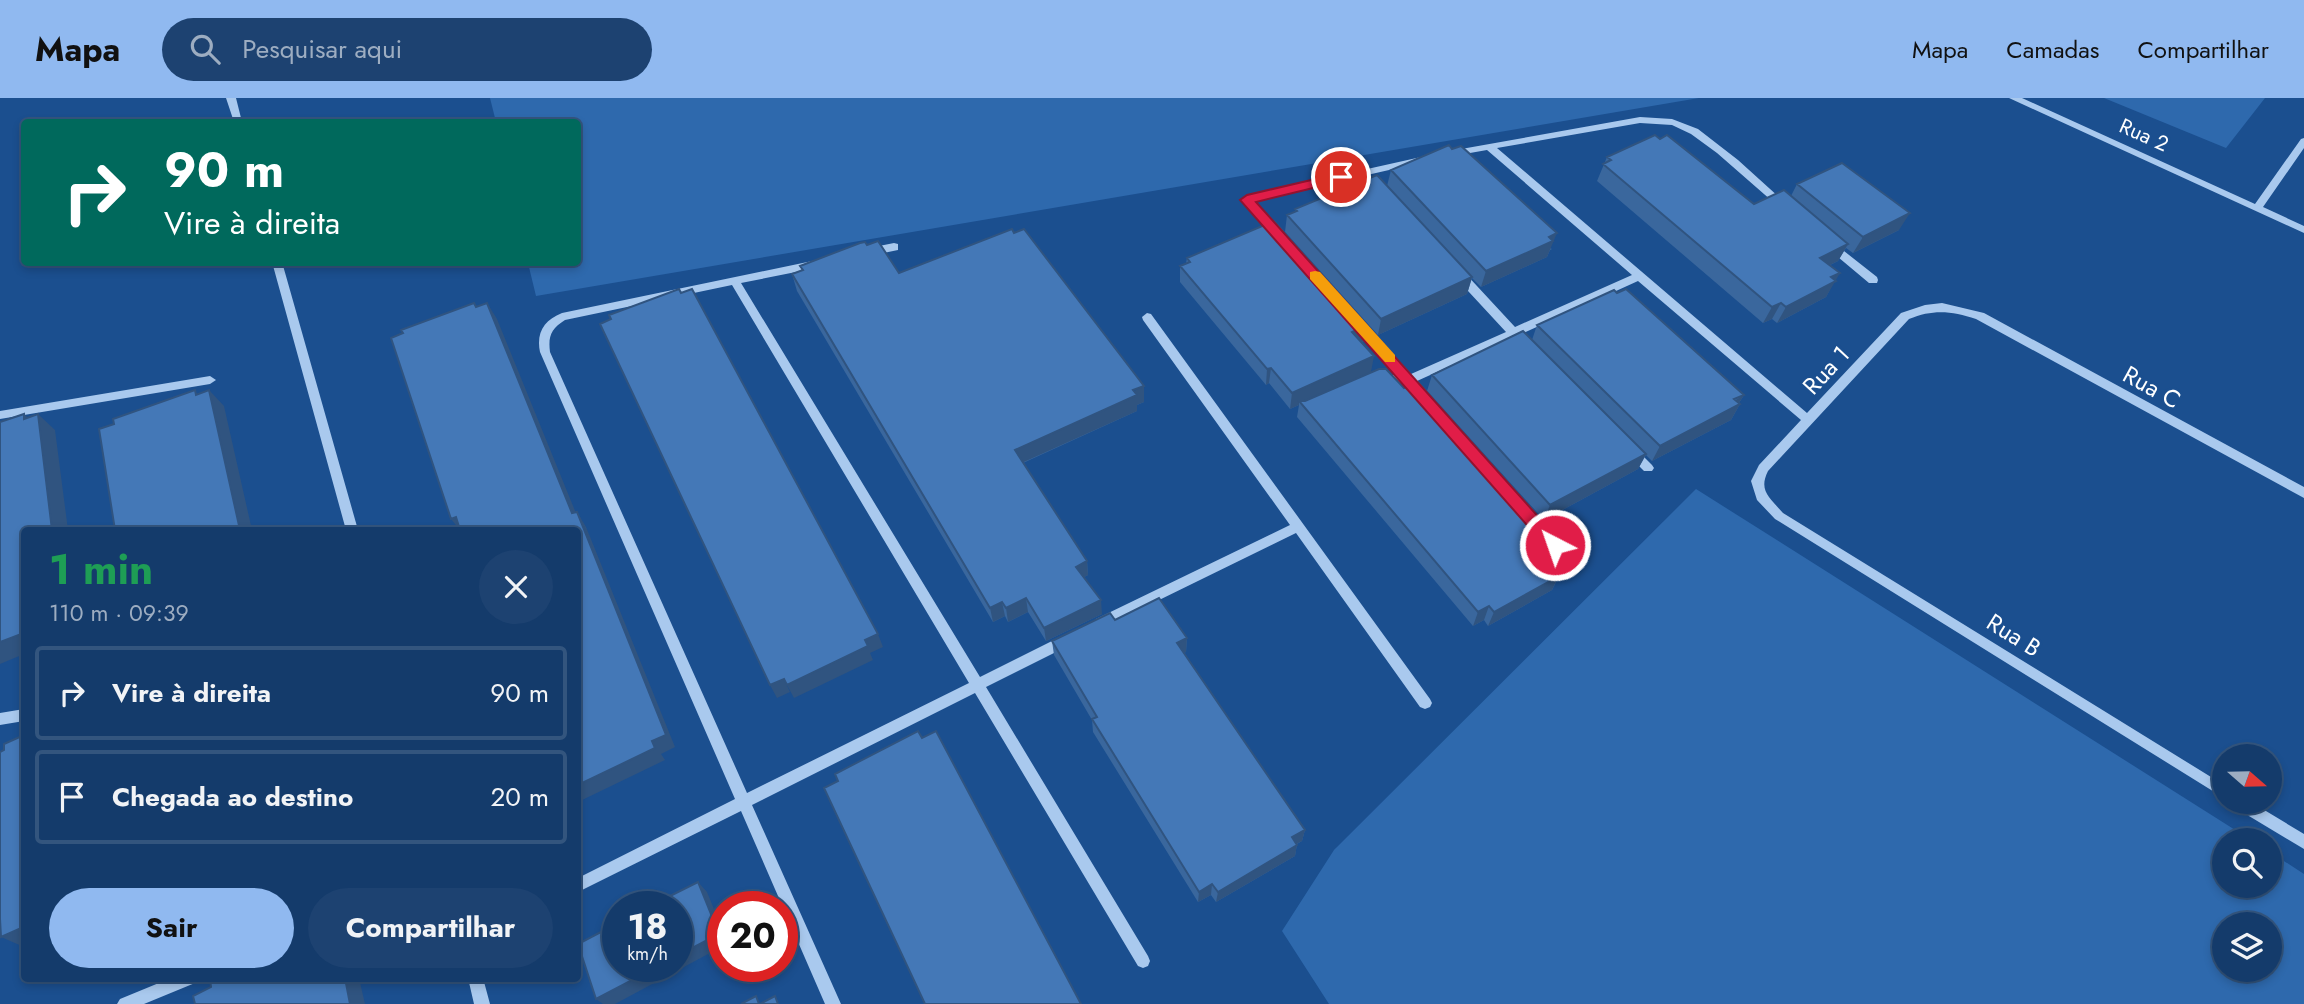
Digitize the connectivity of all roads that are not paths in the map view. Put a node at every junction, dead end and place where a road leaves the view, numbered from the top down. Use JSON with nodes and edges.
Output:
{"nodes":[{"id":1,"x":231,"y":98,"type":"edge"},
{"id":2,"x":2014,"y":98,"type":"edge"},
{"id":3,"x":237,"y":119,"type":"edge"},
{"id":4,"x":2304,"y":141,"type":"edge"},
{"id":5,"x":1488,"y":146,"type":"junction"},
{"id":6,"x":1447,"y":155,"type":"edge"},
{"id":7,"x":1433,"y":158,"type":"edge"},
{"id":8,"x":1365,"y":172,"type":"junction"},
{"id":9,"x":1374,"y":182,"type":"edge"},
{"id":10,"x":2258,"y":207,"type":"junction"},
{"id":11,"x":1792,"y":212,"type":"edge"},
{"id":12,"x":2304,"y":230,"type":"edge"},
{"id":13,"x":1822,"y":237,"type":"edge"},
{"id":14,"x":894,"y":247,"type":"dead end"},
{"id":15,"x":1292,"y":250,"type":"edge"},
{"id":16,"x":854,"y":256,"type":"edge"},
{"id":17,"x":828,"y":262,"type":"edge"},
{"id":18,"x":1449,"y":263,"type":"edge"},
{"id":19,"x":278,"y":266,"type":"edge"},
{"id":20,"x":1639,"y":276,"type":"junction"},
{"id":21,"x":1873,"y":279,"type":"dead end"},
{"id":22,"x":735,"y":282,"type":"junction"},
{"id":23,"x":1346,"y":310,"type":"edge"},
{"id":24,"x":1980,"y":316,"type":"joint"},
{"id":25,"x":1147,"y":317,"type":"dead end"},
{"id":26,"x":1514,"y":334,"type":"junction"},
{"id":27,"x":1533,"y":353,"type":"edge"},
{"id":28,"x":210,"y":380,"type":"dead end"},
{"id":29,"x":1409,"y":380,"type":"junction"},
{"id":30,"x":1362,"y":383,"type":"edge"},
{"id":31,"x":1436,"y":411,"type":"edge"},
{"id":32,"x":0,"y":415,"type":"edge"},
{"id":33,"x":1808,"y":420,"type":"junction"},
{"id":34,"x":1619,"y":439,"type":"edge"},
{"id":35,"x":1648,"y":468,"type":"dead end"},
{"id":36,"x":2304,"y":493,"type":"edge"},
{"id":37,"x":1518,"y":504,"type":"edge"},
{"id":38,"x":1779,"y":516,"type":"joint"},
{"id":39,"x":1299,"y":526,"type":"junction"},
{"id":40,"x":351,"y":527,"type":"edge"},
{"id":41,"x":1555,"y":545,"type":"dead end"},
{"id":42,"x":977,"y":684,"type":"junction"},
{"id":43,"x":1425,"y":703,"type":"dead end"},
{"id":44,"x":21,"y":716,"type":"edge"},
{"id":45,"x":0,"y":719,"type":"edge"},
{"id":46,"x":2212,"y":785,"type":"edge"},
{"id":47,"x":743,"y":802,"type":"junction"},
{"id":48,"x":2258,"y":814,"type":"edge"},
{"id":49,"x":2304,"y":842,"type":"edge"},
{"id":50,"x":581,"y":883,"type":"edge"},
{"id":51,"x":1143,"y":961,"type":"dead end"},
{"id":52,"x":180,"y":982,"type":"edge"},
{"id":53,"x":476,"y":982,"type":"edge"},
{"id":54,"x":125,"y":1004,"type":"edge"},
{"id":55,"x":482,"y":1004,"type":"edge"},
{"id":56,"x":833,"y":1004,"type":"edge"}],
"edges":[{"from":1,"to":3,"type":"street"},
{"from":2,"to":10,"type":"street","name":"Rua 2"},
{"from":4,"to":10,"type":"street"},
{"from":5,"to":6,"type":"street"},
{"from":5,"to":11,"type":"street"},
{"from":5,"to":20,"type":"street"},
{"from":7,"to":8,"type":"street"},
{"from":8,"to":9,"type":"street"},
{"from":8,"to":15,"type":"street"},
{"from":10,"to":12,"type":"street","name":"Rua 2"},
{"from":13,"to":21,"type":"street"},
{"from":14,"to":16,"type":"street"},
{"from":17,"to":22,"type":"street"},
{"from":18,"to":26,"type":"street"},
{"from":19,"to":40,"type":"street"},
{"from":20,"to":26,"type":"street"},
{"from":20,"to":33,"type":"street"},
{"from":22,"to":42,"type":"street"},
{"from":22,"to":47,"type":"street"},
{"from":23,"to":29,"type":"street"},
{"from":24,"to":33,"type":"street","name":"Rua 1"},
{"from":24,"to":36,"type":"street","name":"Rua C"},
{"from":25,"to":39,"type":"street"},
{"from":26,"to":27,"type":"street"},
{"from":26,"to":29,"type":"street"},
{"from":28,"to":32,"type":"street"},
{"from":29,"to":30,"type":"street"},
{"from":29,"to":31,"type":"street"},
{"from":33,"to":38,"type":"street","name":"Rua 1"},
{"from":34,"to":35,"type":"street"},
{"from":37,"to":41,"type":"street"},
{"from":38,"to":46,"type":"street","name":"Rua B"},
{"from":39,"to":42,"type":"street"},
{"from":39,"to":43,"type":"street"},
{"from":42,"to":47,"type":"street"},
{"from":42,"to":51,"type":"street"},
{"from":44,"to":45,"type":"street"},
{"from":47,"to":50,"type":"street"},
{"from":47,"to":56,"type":"street"},
{"from":48,"to":49,"type":"street"},
{"from":52,"to":54,"type":"street"},
{"from":53,"to":55,"type":"street"}]}
